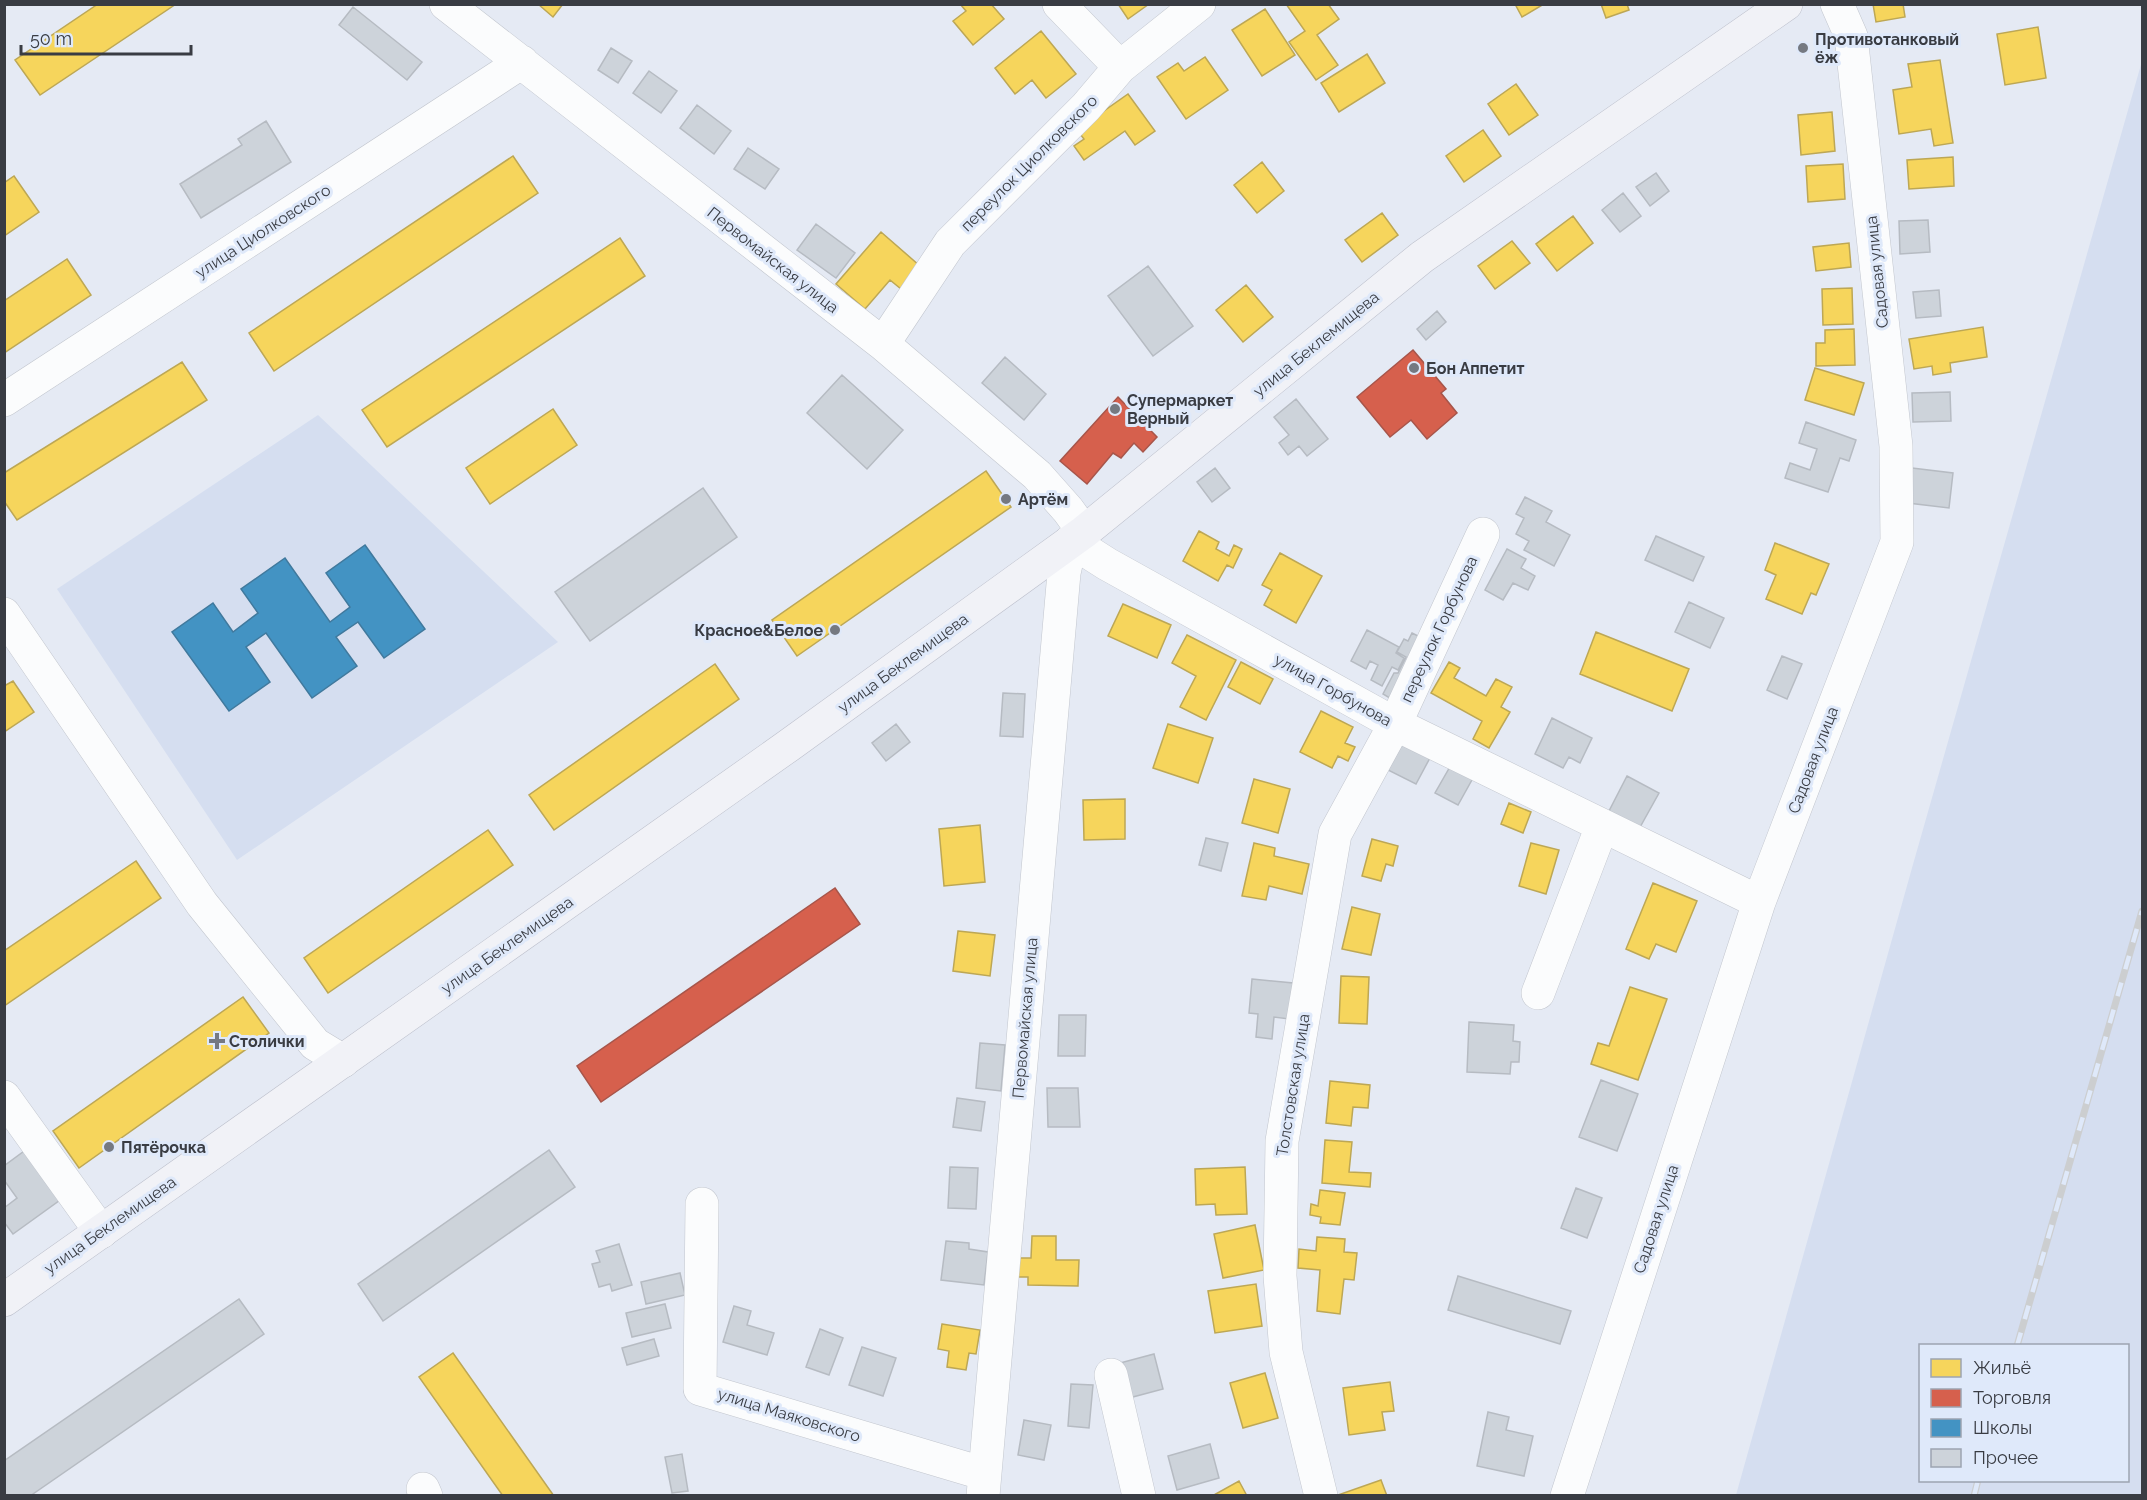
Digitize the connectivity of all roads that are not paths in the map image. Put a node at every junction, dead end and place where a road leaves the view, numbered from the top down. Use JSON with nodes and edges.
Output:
{"nodes":[{"id":1,"x":446,"y":4,"type":"edge"},
{"id":2,"x":1059,"y":4,"type":"edge"},
{"id":3,"x":1199,"y":4,"type":"edge"},
{"id":4,"x":1786,"y":4,"type":"edge"},
{"id":5,"x":1837,"y":4,"type":"edge"},
{"id":6,"x":522,"y":62,"type":"junction"},
{"id":7,"x":1120,"y":67,"type":"junction"},
{"id":8,"x":883,"y":344,"type":"junction"},
{"id":9,"x":4,"y":400,"type":"edge"},
{"id":10,"x":1483,"y":534,"type":"dead end"},
{"id":11,"x":1078,"y":537,"type":"junction"},
{"id":12,"x":4,"y":614,"type":"edge"},
{"id":13,"x":1395,"y":724,"type":"junction"},
{"id":14,"x":1602,"y":826,"type":"junction"},
{"id":15,"x":1759,"y":902,"type":"junction"},
{"id":16,"x":1538,"y":993,"type":"dead end"},
{"id":17,"x":343,"y":1061,"type":"junction"},
{"id":18,"x":4,"y":1097,"type":"edge"},
{"id":19,"x":702,"y":1204,"type":"dead end"},
{"id":20,"x":101,"y":1232,"type":"junction"},
{"id":21,"x":4,"y":1300,"type":"edge"},
{"id":22,"x":1111,"y":1375,"type":"dead end"},
{"id":23,"x":984,"y":1485,"type":"edge"},
{"id":24,"x":1139,"y":1496,"type":"edge"},
{"id":25,"x":1321,"y":1496,"type":"edge"},
{"id":26,"x":1567,"y":1496,"type":"edge"}],
"edges":[{"from":1,"to":6,"type":"street","name":"Первомайская улица"},
{"from":2,"to":7,"type":"street"},
{"from":3,"to":7,"type":"street","name":"переулок Циолковского"},
{"from":4,"to":11,"type":"main road","name":"улица Беклемищева"},
{"from":5,"to":15,"type":"street","name":"Садовая улица"},
{"from":6,"to":8,"type":"street","name":"Первомайская улица"},
{"from":6,"to":9,"type":"street","name":"улица Циолковского"},
{"from":7,"to":8,"type":"street","name":"переулок Циолковского"},
{"from":8,"to":11,"type":"street","name":"Первомайская улица"},
{"from":10,"to":13,"type":"street","name":"переулок Горбунова"},
{"from":11,"to":13,"type":"street","name":"улица Горбунова"},
{"from":11,"to":17,"type":"main road","name":"улица Беклемищева"},
{"from":11,"to":23,"type":"street","name":"Первомайская улица"},
{"from":12,"to":17,"type":"street"},
{"from":13,"to":14,"type":"street","name":"улица Горбунова"},
{"from":13,"to":25,"type":"street","name":"Толстовская улица"},
{"from":14,"to":15,"type":"street","name":"улица Горбунова"},
{"from":14,"to":16,"type":"street"},
{"from":15,"to":26,"type":"street","name":"Садовая улица"},
{"from":17,"to":20,"type":"main road","name":"улица Беклемищева"},
{"from":18,"to":20,"type":"street"},
{"from":19,"to":23,"type":"street","name":"улица Маяковского"},
{"from":20,"to":21,"type":"main road","name":"улица Беклемищева"},
{"from":22,"to":24,"type":"street"}]}
